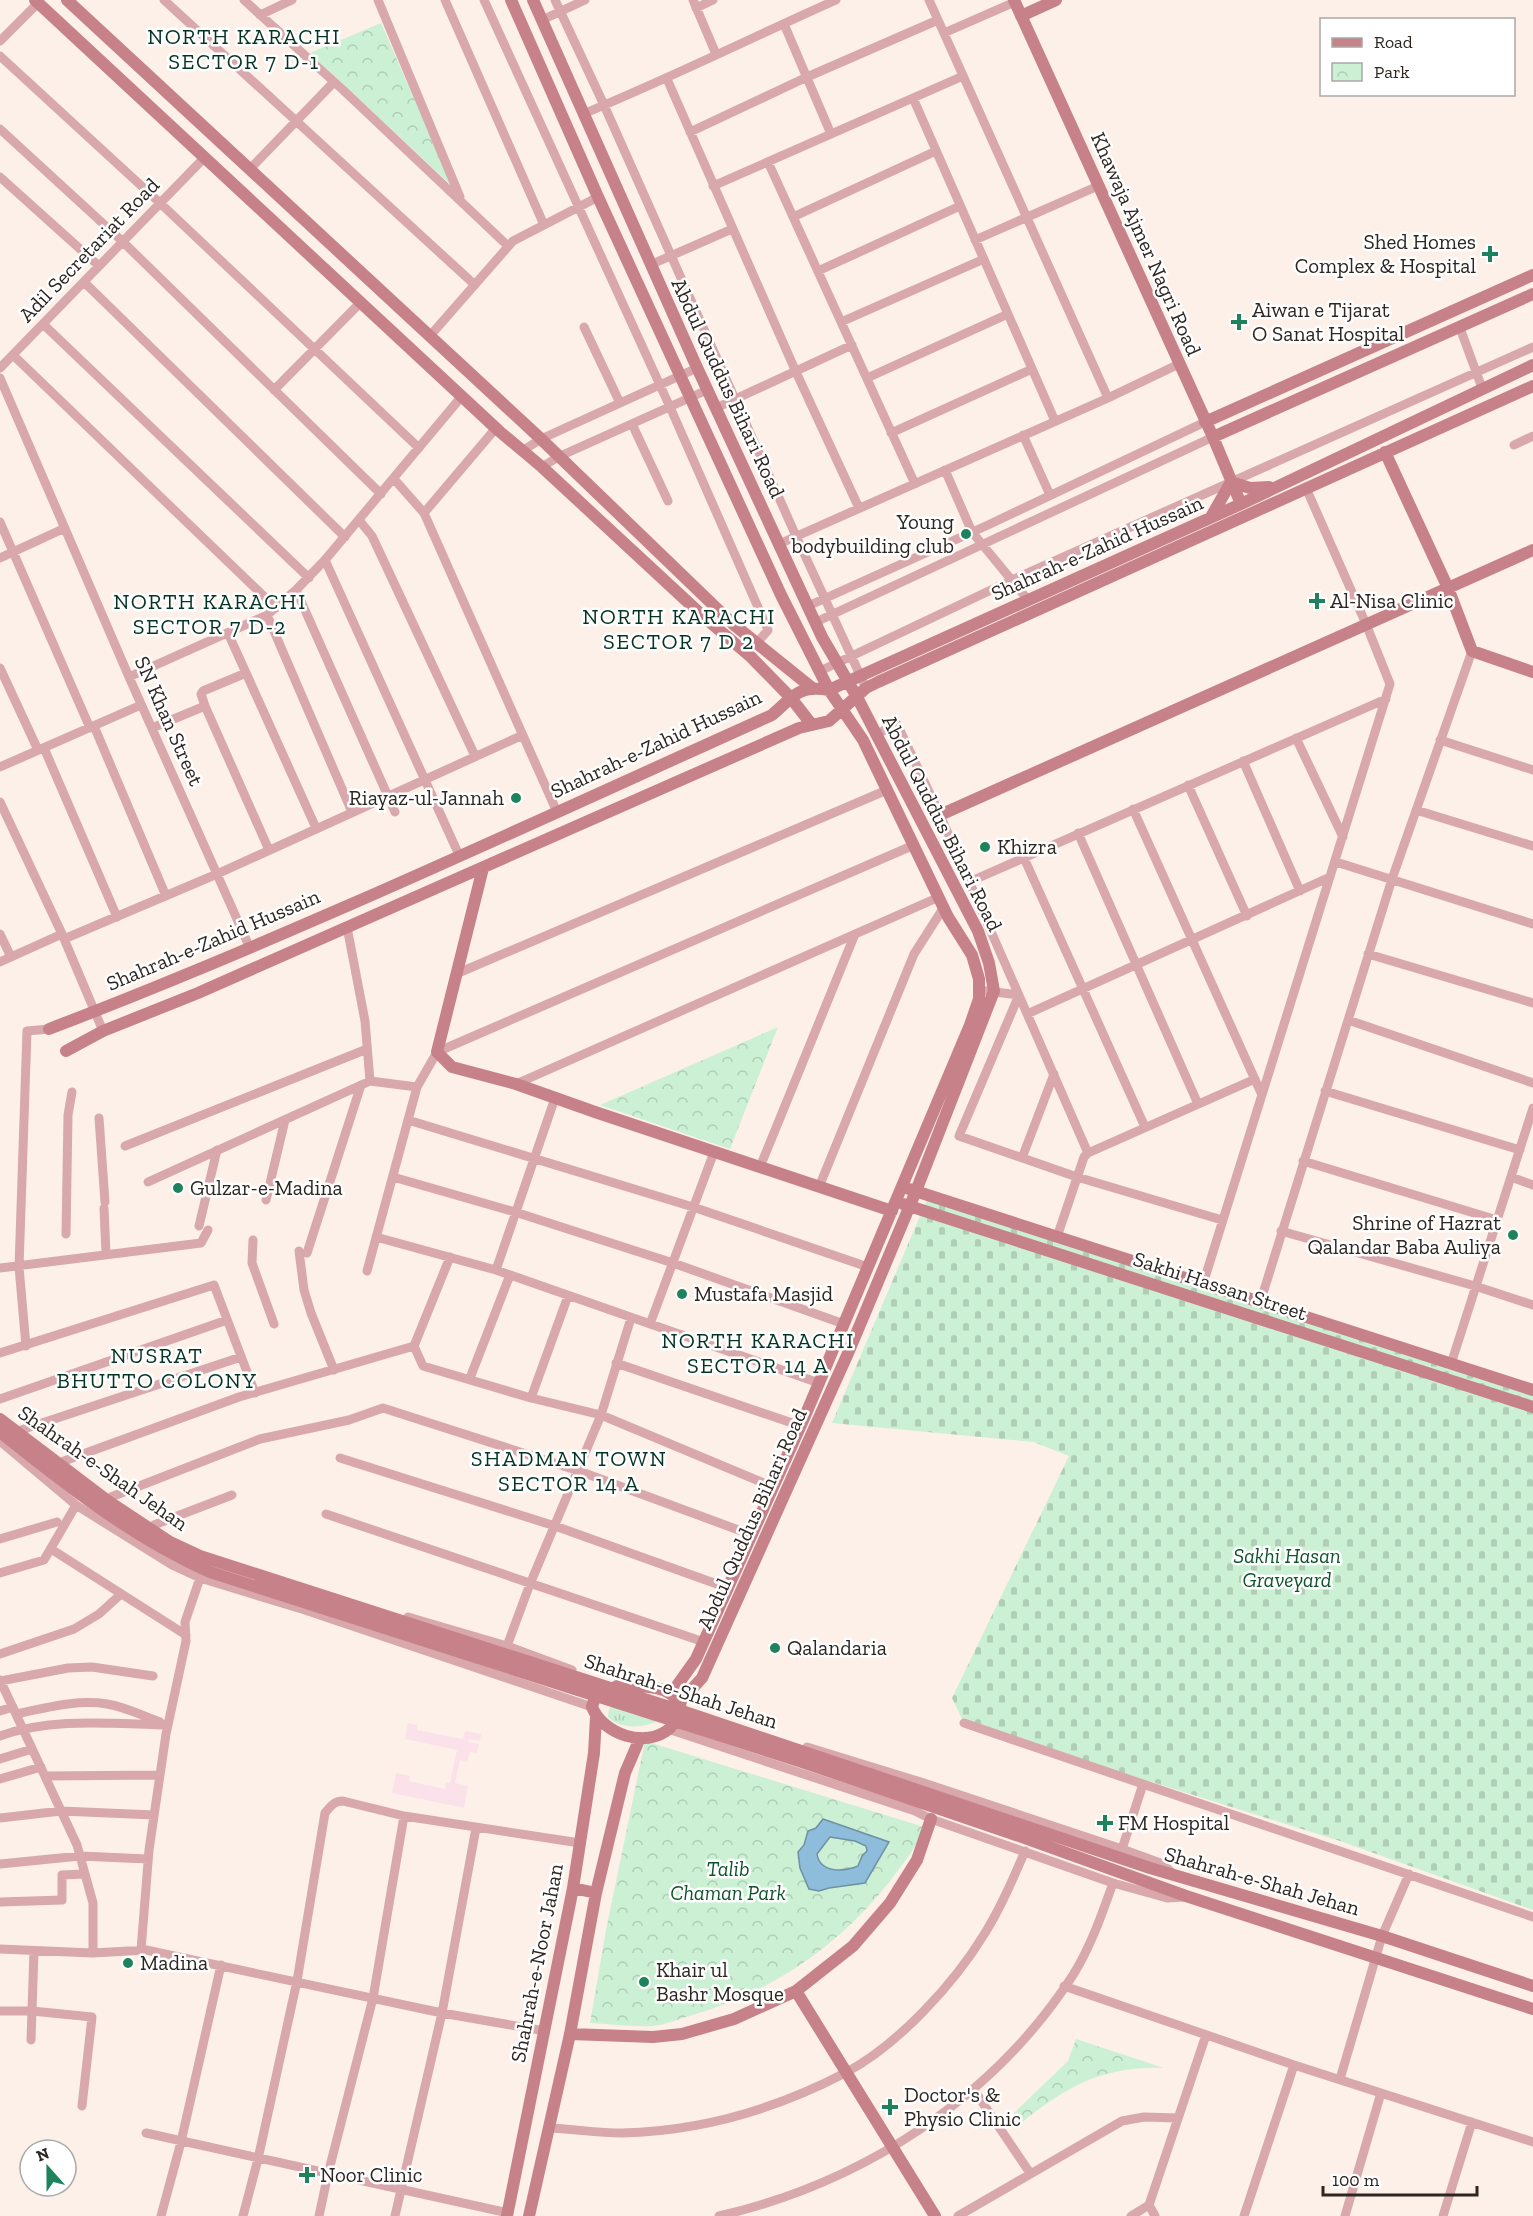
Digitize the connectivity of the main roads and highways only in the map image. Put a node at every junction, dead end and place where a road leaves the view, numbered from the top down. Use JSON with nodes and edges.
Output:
{"nodes":[{"id":1,"x":511,"y":0,"type":"edge"},
{"id":2,"x":533,"y":0,"type":"edge"},
{"id":3,"x":1056,"y":0,"type":"edge"},
{"id":4,"x":36,"y":1,"type":"edge"},
{"id":5,"x":69,"y":1,"type":"edge"},
{"id":6,"x":1015,"y":1,"type":"edge"},
{"id":7,"x":1021,"y":16,"type":"junction"},
{"id":8,"x":1533,"y":275,"type":"edge"},
{"id":9,"x":1533,"y":294,"type":"edge"},
{"id":10,"x":1533,"y":365,"type":"edge"},
{"id":11,"x":1533,"y":386,"type":"edge"},
{"id":12,"x":1205,"y":422,"type":"junction"},
{"id":13,"x":1213,"y":437,"type":"junction"},
{"id":14,"x":1385,"y":452,"type":"junction"},
{"id":15,"x":1324,"y":479,"type":"junction"},
{"id":16,"x":1232,"y":482,"type":"junction"},
{"id":17,"x":1276,"y":487,"type":"junction"},
{"id":18,"x":1241,"y":504,"type":"junction"},
{"id":19,"x":1210,"y":518,"type":"junction"},
{"id":20,"x":1195,"y":537,"type":"junction"},
{"id":21,"x":1533,"y":550,"type":"edge"},
{"id":22,"x":1448,"y":588,"type":"junction"},
{"id":23,"x":1533,"y":672,"type":"edge"},
{"id":24,"x":854,"y":679,"type":"junction"},
{"id":25,"x":811,"y":687,"type":"junction"},
{"id":26,"x":829,"y":690,"type":"junction"},
{"id":27,"x":862,"y":692,"type":"junction"},
{"id":28,"x":791,"y":698,"type":"junction"},
{"id":29,"x":842,"y":708,"type":"junction"},
{"id":30,"x":812,"y":725,"type":"junction"},
{"id":31,"x":940,"y":815,"type":"road end"},
{"id":32,"x":483,"y":868,"type":"junction"},
{"id":33,"x":49,"y":1029,"type":"road end"},
{"id":34,"x":66,"y":1051,"type":"dead end"},
{"id":35,"x":902,"y":1187,"type":"junction"},
{"id":36,"x":916,"y":1191,"type":"junction"},
{"id":37,"x":894,"y":1206,"type":"junction"},
{"id":38,"x":909,"y":1206,"type":"junction"},
{"id":39,"x":1533,"y":1390,"type":"edge"},
{"id":40,"x":1533,"y":1407,"type":"edge"},
{"id":41,"x":0,"y":1419,"type":"edge"},
{"id":42,"x":0,"y":1432,"type":"edge"},
{"id":43,"x":677,"y":1702,"type":"junction"},
{"id":44,"x":594,"y":1712,"type":"junction"},
{"id":45,"x":640,"y":1738,"type":"junction"},
{"id":46,"x":932,"y":1819,"type":"road end"},
{"id":47,"x":573,"y":1888,"type":"junction"},
{"id":48,"x":596,"y":1893,"type":"junction"},
{"id":49,"x":1533,"y":1986,"type":"edge"},
{"id":50,"x":796,"y":1991,"type":"junction"},
{"id":51,"x":1533,"y":2009,"type":"edge"},
{"id":52,"x":570,"y":2034,"type":"junction"},
{"id":53,"x":507,"y":2214,"type":"edge"},
{"id":54,"x":530,"y":2216,"type":"edge"},
{"id":55,"x":935,"y":2216,"type":"edge"}],
"edges":[{"from":1,"to":26,"type":"main road","name":"Abdul Quddus Bihari Road"},
{"from":2,"to":24,"type":"main road","name":"Abdul Quddus Bihari Road"},
{"from":3,"to":7,"type":"main road"},
{"from":4,"to":28,"type":"main road"},
{"from":5,"to":25,"type":"main road"},
{"from":6,"to":7,"type":"main road","name":"Khawaja Ajmer Nagri Road"},
{"from":7,"to":12,"type":"main road","name":"Khawaja Ajmer Nagri Road"},
{"from":8,"to":12,"type":"main road"},
{"from":9,"to":13,"type":"main road"},
{"from":10,"to":17,"type":"main road","name":"Shahrah-e-Zahid Hussain"},
{"from":11,"to":14,"type":"main road","name":"Shahrah-e-Zahid Hussain"},
{"from":12,"to":13,"type":"main road","name":"Khawaja Ajmer Nagri Road"},
{"from":13,"to":16,"type":"main road","name":"Khawaja Ajmer Nagri Road"},
{"from":14,"to":15,"type":"main road","name":"Shahrah-e-Zahid Hussain"},
{"from":14,"to":22,"type":"main road"},
{"from":15,"to":17,"type":"main road"},
{"from":15,"to":20,"type":"main road","name":"Shahrah-e-Zahid Hussain"},
{"from":16,"to":17,"type":"main road"},
{"from":16,"to":18,"type":"main road","name":"Khawaja Ajmer Nagri Road"},
{"from":16,"to":19,"type":"main road"},
{"from":17,"to":18,"type":"main road","name":"Shahrah-e-Zahid Hussain"},
{"from":18,"to":19,"type":"main road","name":"Shahrah-e-Zahid Hussain"},
{"from":19,"to":20,"type":"main road"},
{"from":19,"to":24,"type":"main road","name":"Shahrah-e-Zahid Hussain"},
{"from":20,"to":27,"type":"main road","name":"Shahrah-e-Zahid Hussain"},
{"from":21,"to":22,"type":"main road"},
{"from":22,"to":23,"type":"main road"},
{"from":22,"to":31,"type":"main road"},
{"from":24,"to":26,"type":"main road","name":"Shahrah-e-Zahid Hussain"},
{"from":24,"to":27,"type":"main road","name":"Abdul Quddus Bihari Road"},
{"from":25,"to":26,"type":"main road"},
{"from":25,"to":28,"type":"main road","name":"Shahrah-e-Zahid Hussain"},
{"from":26,"to":29,"type":"main road","name":"Abdul Quddus Bihari Road"},
{"from":27,"to":29,"type":"main road","name":"Shahrah-e-Zahid Hussain"},
{"from":27,"to":36,"type":"main road","name":"Abdul Quddus Bihari Road"},
{"from":28,"to":30,"type":"main road"},
{"from":28,"to":33,"type":"main road","name":"Shahrah-e-Zahid Hussain"},
{"from":29,"to":30,"type":"main road","name":"Shahrah-e-Zahid Hussain"},
{"from":29,"to":35,"type":"main road","name":"Abdul Quddus Bihari Road"},
{"from":30,"to":32,"type":"main road","name":"Shahrah-e-Zahid Hussain"},
{"from":32,"to":34,"type":"main road","name":"Shahrah-e-Zahid Hussain"},
{"from":32,"to":37,"type":"main road","name":"Sakhi Hassan Street"},
{"from":35,"to":36,"type":"main road","name":"Sakhi Hassan Street"},
{"from":35,"to":37,"type":"main road","name":"Abdul Quddus Bihari Road"},
{"from":36,"to":38,"type":"main road","name":"Abdul Quddus Bihari Road"},
{"from":36,"to":39,"type":"main road","name":"Sakhi Hassan Street"},
{"from":37,"to":38,"type":"main road","name":"Sakhi Hassan Street"},
{"from":37,"to":43,"type":"main road","name":"Abdul Quddus Bihari Road"},
{"from":38,"to":40,"type":"main road","name":"Sakhi Hassan Street"},
{"from":38,"to":43,"type":"main road","name":"Abdul Quddus Bihari Road"},
{"from":41,"to":49,"type":"main road","name":"Shahrah-e-Shah Jehan"},
{"from":42,"to":51,"type":"main road","name":"Shahrah-e-Shah Jehan"},
{"from":43,"to":44,"type":"main road"},
{"from":43,"to":45,"type":"main road"},
{"from":44,"to":45,"type":"main road"},
{"from":44,"to":47,"type":"main road","name":"Shahrah-e-Noor Jahan"},
{"from":45,"to":48,"type":"main road"},
{"from":46,"to":50,"type":"main road"},
{"from":47,"to":48,"type":"main road"},
{"from":47,"to":53,"type":"main road","name":"Shahrah-e-Noor Jahan"},
{"from":48,"to":52,"type":"main road"},
{"from":50,"to":52,"type":"main road"},
{"from":50,"to":55,"type":"main road"},
{"from":52,"to":54,"type":"main road"}]}
